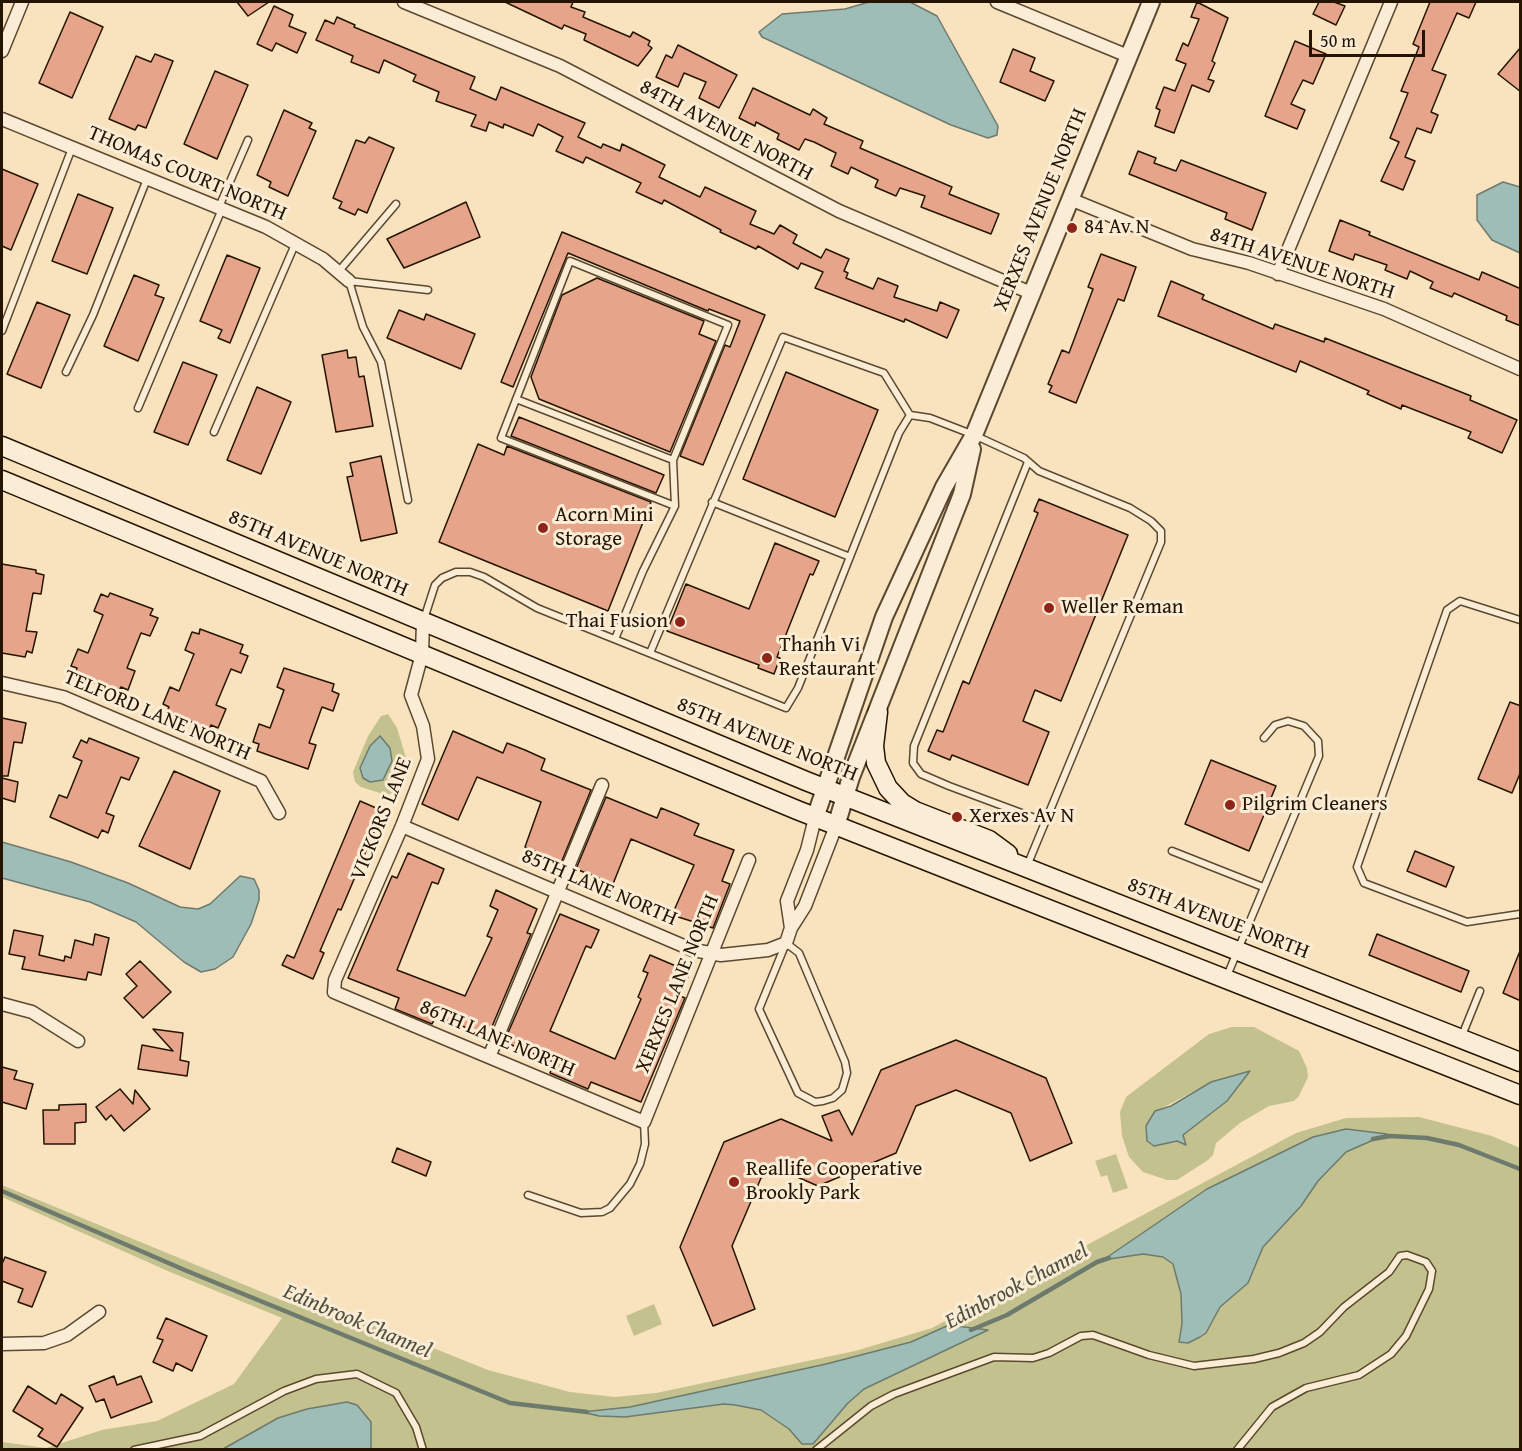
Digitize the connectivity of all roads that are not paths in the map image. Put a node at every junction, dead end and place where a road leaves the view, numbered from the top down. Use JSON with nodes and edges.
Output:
{"nodes":[{"id":1,"x":22,"y":2,"type":"edge"},
{"id":2,"x":404,"y":2,"type":"edge"},
{"id":3,"x":998,"y":2,"type":"edge"},
{"id":4,"x":1151,"y":2,"type":"edge"},
{"id":5,"x":1391,"y":2,"type":"edge"},
{"id":6,"x":2,"y":51,"type":"edge"},
{"id":7,"x":1128,"y":57,"type":"junction"},
{"id":8,"x":2,"y":119,"type":"edge"},
{"id":9,"x":248,"y":140,"type":"dead end"},
{"id":10,"x":72,"y":147,"type":"junction"},
{"id":11,"x":147,"y":178,"type":"junction"},
{"id":12,"x":1070,"y":199,"type":"junction"},
{"id":13,"x":396,"y":204,"type":"dead end"},
{"id":14,"x":221,"y":208,"type":"junction"},
{"id":15,"x":296,"y":242,"type":"junction"},
{"id":16,"x":338,"y":272,"type":"junction"},
{"id":17,"x":1278,"y":274,"type":"junction"},
{"id":18,"x":349,"y":281,"type":"junction"},
{"id":19,"x":428,"y":290,"type":"dead end"},
{"id":20,"x":1031,"y":293,"type":"junction"},
{"id":21,"x":2,"y":331,"type":"edge"},
{"id":22,"x":1521,"y":369,"type":"edge"},
{"id":23,"x":66,"y":372,"type":"dead end"},
{"id":24,"x":516,"y":399,"type":"junction"},
{"id":25,"x":138,"y":408,"type":"dead end"},
{"id":26,"x":910,"y":415,"type":"junction"},
{"id":27,"x":214,"y":432,"type":"dead end"},
{"id":28,"x":974,"y":435,"type":"junction"},
{"id":29,"x":2,"y":446,"type":"edge"},
{"id":30,"x":673,"y":460,"type":"junction"},
{"id":31,"x":1028,"y":462,"type":"junction"},
{"id":32,"x":2,"y":480,"type":"edge"},
{"id":33,"x":408,"y":500,"type":"dead end"},
{"id":34,"x":712,"y":502,"type":"junction"},
{"id":35,"x":675,"y":506,"type":"junction"},
{"id":36,"x":850,"y":557,"type":"junction"},
{"id":37,"x":1521,"y":620,"type":"edge"},
{"id":38,"x":423,"y":622,"type":"junction"},
{"id":39,"x":615,"y":639,"type":"junction"},
{"id":40,"x":650,"y":653,"type":"junction"},
{"id":41,"x":422,"y":654,"type":"junction"},
{"id":42,"x":2,"y":683,"type":"edge"},
{"id":43,"x":878,"y":712,"type":"junction"},
{"id":44,"x":1264,"y":738,"type":"dead end"},
{"id":45,"x":602,"y":785,"type":"dead end"},
{"id":46,"x":825,"y":789,"type":"junction"},
{"id":47,"x":844,"y":797,"type":"junction"},
{"id":48,"x":279,"y":813,"type":"dead end"},
{"id":49,"x":815,"y":818,"type":"junction"},
{"id":50,"x":1043,"y":821,"type":"junction"},
{"id":51,"x":402,"y":826,"type":"junction"},
{"id":52,"x":836,"y":826,"type":"junction"},
{"id":53,"x":1172,"y":851,"type":"dead end"},
{"id":54,"x":749,"y":860,"type":"dead end"},
{"id":55,"x":1026,"y":868,"type":"junction"},
{"id":56,"x":1263,"y":887,"type":"junction"},
{"id":57,"x":557,"y":891,"type":"junction"},
{"id":58,"x":1521,"y":914,"type":"edge"},
{"id":59,"x":791,"y":928,"type":"junction"},
{"id":60,"x":786,"y":943,"type":"junction"},
{"id":61,"x":1237,"y":951,"type":"junction"},
{"id":62,"x":710,"y":955,"type":"junction"},
{"id":63,"x":1226,"y":980,"type":"junction"},
{"id":64,"x":1480,"y":990,"type":"dead end"},
{"id":65,"x":334,"y":992,"type":"joint"},
{"id":66,"x":2,"y":1004,"type":"edge"},
{"id":67,"x":1461,"y":1038,"type":"junction"},
{"id":68,"x":78,"y":1041,"type":"dead end"},
{"id":69,"x":489,"y":1057,"type":"junction"},
{"id":70,"x":1521,"y":1062,"type":"edge"},
{"id":71,"x":1521,"y":1095,"type":"edge"},
{"id":72,"x":644,"y":1122,"type":"junction"},
{"id":73,"x":528,"y":1196,"type":"dead end"},
{"id":74,"x":99,"y":1312,"type":"dead end"},
{"id":75,"x":2,"y":1344,"type":"edge"},
{"id":76,"x":134,"y":1449,"type":"edge"},
{"id":77,"x":423,"y":1449,"type":"edge"},
{"id":78,"x":816,"y":1449,"type":"edge"},
{"id":79,"x":1238,"y":1449,"type":"edge"}],
"edges":[{"from":1,"to":6,"type":"street"},
{"from":2,"to":20,"type":"street","name":"84TH AVENUE NORTH"},
{"from":3,"to":7,"type":"street"},
{"from":4,"to":7,"type":"street","name":"XERXES AVENUE NORTH"},
{"from":5,"to":17,"type":"street"},
{"from":7,"to":12,"type":"street","name":"XERXES AVENUE NORTH"},
{"from":8,"to":10,"type":"street","name":"THOMAS COURT NORTH"},
{"from":9,"to":14,"type":"lane"},
{"from":10,"to":11,"type":"street","name":"THOMAS COURT NORTH"},
{"from":10,"to":21,"type":"lane"},
{"from":11,"to":14,"type":"street","name":"THOMAS COURT NORTH"},
{"from":11,"to":23,"type":"lane"},
{"from":12,"to":17,"type":"street","name":"84TH AVENUE NORTH"},
{"from":12,"to":20,"type":"street","name":"XERXES AVENUE NORTH"},
{"from":13,"to":16,"type":"lane"},
{"from":14,"to":15,"type":"street","name":"THOMAS COURT NORTH"},
{"from":14,"to":25,"type":"lane"},
{"from":15,"to":16,"type":"street","name":"THOMAS COURT NORTH"},
{"from":15,"to":27,"type":"lane"},
{"from":16,"to":18,"type":"street","name":"THOMAS COURT NORTH"},
{"from":17,"to":22,"type":"street","name":"84TH AVENUE NORTH"},
{"from":18,"to":19,"type":"lane"},
{"from":18,"to":33,"type":"lane"},
{"from":20,"to":28,"type":"street","name":"XERXES AVENUE NORTH"},
{"from":24,"to":30,"type":"lane"},
{"from":24,"to":30,"type":"lane"},
{"from":24,"to":35,"type":"lane"},
{"from":26,"to":28,"type":"lane"},
{"from":26,"to":34,"type":"lane"},
{"from":26,"to":36,"type":"lane"},
{"from":28,"to":31,"type":"lane"},
{"from":28,"to":43,"type":"street","name":"XERXES AVENUE NORTH"},
{"from":28,"to":46,"type":"street","name":"XERXES AVENUE NORTH"},
{"from":29,"to":38,"type":"main road","name":"85TH AVENUE NORTH"},
{"from":30,"to":35,"type":"lane"},
{"from":31,"to":50,"type":"lane"},
{"from":31,"to":50,"type":"lane"},
{"from":32,"to":41,"type":"main road"},
{"from":34,"to":36,"type":"lane"},
{"from":34,"to":40,"type":"lane"},
{"from":35,"to":39,"type":"lane"},
{"from":36,"to":40,"type":"lane"},
{"from":37,"to":58,"type":"lane"},
{"from":38,"to":39,"type":"lane"},
{"from":38,"to":41,"type":"street","name":"VICKORS LANE"},
{"from":38,"to":46,"type":"main road","name":"85TH AVENUE NORTH"},
{"from":39,"to":40,"type":"lane"},
{"from":41,"to":49,"type":"main road"},
{"from":41,"to":51,"type":"street","name":"VICKORS LANE"},
{"from":42,"to":48,"type":"street","name":"TELFORD LANE NORTH"},
{"from":43,"to":47,"type":"street","name":"XERXES AVENUE NORTH"},
{"from":43,"to":55,"type":"main road"},
{"from":44,"to":56,"type":"lane"},
{"from":45,"to":57,"type":"street"},
{"from":46,"to":47,"type":"main road","name":"85TH AVENUE NORTH"},
{"from":46,"to":49,"type":"street","name":"XERXES AVENUE NORTH"},
{"from":47,"to":52,"type":"street","name":"XERXES AVENUE NORTH"},
{"from":47,"to":55,"type":"main road","name":"85TH AVENUE NORTH"},
{"from":49,"to":52,"type":"main road"},
{"from":49,"to":59,"type":"street","name":"XERXES AVENUE NORTH"},
{"from":50,"to":55,"type":"lane"},
{"from":51,"to":57,"type":"street","name":"85TH LANE NORTH"},
{"from":51,"to":65,"type":"street","name":"VICKORS LANE"},
{"from":52,"to":59,"type":"street","name":"XERXES AVENUE NORTH"},
{"from":52,"to":63,"type":"main road"},
{"from":53,"to":56,"type":"lane"},
{"from":54,"to":62,"type":"street","name":"XERXES LANE NORTH"},
{"from":55,"to":61,"type":"main road","name":"85TH AVENUE NORTH"},
{"from":56,"to":61,"type":"lane"},
{"from":57,"to":62,"type":"street","name":"85TH LANE NORTH"},
{"from":57,"to":69,"type":"street"},
{"from":59,"to":60,"type":"street","name":"XERXES AVENUE NORTH"},
{"from":60,"to":60,"type":"lane"},
{"from":60,"to":62,"type":"street","name":"85TH LANE NORTH"},
{"from":61,"to":63,"type":"lane"},
{"from":61,"to":67,"type":"main road","name":"85TH AVENUE NORTH"},
{"from":62,"to":72,"type":"street","name":"XERXES LANE NORTH"},
{"from":63,"to":71,"type":"main road"},
{"from":64,"to":67,"type":"lane"},
{"from":65,"to":69,"type":"street","name":"86TH LANE NORTH"},
{"from":66,"to":68,"type":"street"},
{"from":67,"to":70,"type":"main road","name":"85TH AVENUE NORTH"},
{"from":69,"to":72,"type":"street","name":"86TH LANE NORTH"},
{"from":72,"to":73,"type":"lane"},
{"from":74,"to":75,"type":"street"},
{"from":76,"to":77,"type":"lane"},
{"from":78,"to":79,"type":"lane"}]}
